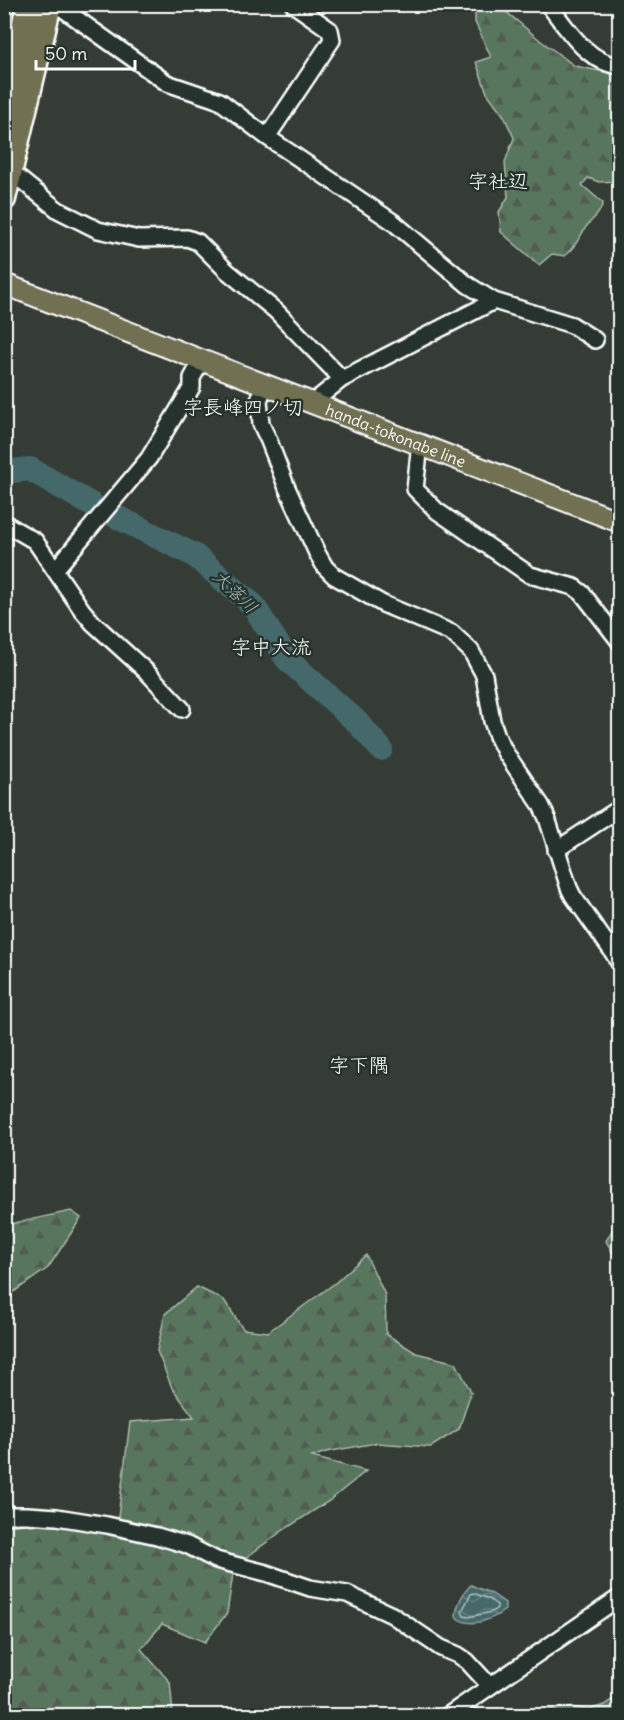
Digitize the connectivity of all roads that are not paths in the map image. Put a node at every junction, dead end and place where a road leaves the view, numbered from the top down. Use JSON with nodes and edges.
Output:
{"nodes":[{"id":1,"x":28,"y":4,"type":"edge"},
{"id":2,"x":51,"y":4,"type":"edge"},
{"id":3,"x":56,"y":4,"type":"edge"},
{"id":4,"x":293,"y":4,"type":"edge"},
{"id":5,"x":548,"y":4,"type":"edge"},
{"id":6,"x":620,"y":66,"type":"edge"},
{"id":7,"x":4,"y":114,"type":"edge"},
{"id":8,"x":267,"y":137,"type":"junction"},
{"id":9,"x":11,"y":172,"type":"junction"},
{"id":10,"x":4,"y":199,"type":"edge"},
{"id":11,"x":4,"y":284,"type":"edge"},
{"id":12,"x":494,"y":301,"type":"junction"},
{"id":13,"x":595,"y":340,"type":"dead end"},
{"id":14,"x":202,"y":360,"type":"junction"},
{"id":15,"x":342,"y":379,"type":"junction"},
{"id":16,"x":265,"y":386,"type":"junction"},
{"id":17,"x":312,"y":404,"type":"junction"},
{"id":18,"x":420,"y":444,"type":"junction"},
{"id":19,"x":620,"y":522,"type":"edge"},
{"id":20,"x":4,"y":524,"type":"edge"},
{"id":21,"x":55,"y":570,"type":"junction"},
{"id":22,"x":620,"y":642,"type":"edge"},
{"id":23,"x":182,"y":709,"type":"dead end"},
{"id":24,"x":620,"y":808,"type":"edge"},
{"id":25,"x":556,"y":850,"type":"junction"},
{"id":26,"x":620,"y":964,"type":"edge"},
{"id":27,"x":4,"y":1515,"type":"edge"},
{"id":28,"x":620,"y":1598,"type":"edge"},
{"id":29,"x":490,"y":1686,"type":"junction"},
{"id":30,"x":447,"y":1716,"type":"edge"}],
"edges":[{"from":1,"to":7,"type":"highway"},
{"from":2,"to":9,"type":"highway"},
{"from":3,"to":8,"type":"street"},
{"from":4,"to":8,"type":"street"},
{"from":5,"to":6,"type":"street"},
{"from":8,"to":12,"type":"street"},
{"from":9,"to":10,"type":"highway"},
{"from":9,"to":15,"type":"street"},
{"from":11,"to":14,"type":"main road","name":"handa-tokonabe line"},
{"from":12,"to":13,"type":"street"},
{"from":12,"to":15,"type":"street"},
{"from":14,"to":16,"type":"main road","name":"handa-tokonabe line"},
{"from":14,"to":21,"type":"street"},
{"from":15,"to":17,"type":"street"},
{"from":16,"to":17,"type":"main road","name":"handa-tokonabe line"},
{"from":16,"to":25,"type":"street"},
{"from":17,"to":18,"type":"main road","name":"handa-tokonabe line"},
{"from":18,"to":19,"type":"main road","name":"handa-tokonabe line"},
{"from":18,"to":22,"type":"street"},
{"from":20,"to":21,"type":"street"},
{"from":21,"to":23,"type":"street"},
{"from":24,"to":25,"type":"street"},
{"from":25,"to":26,"type":"street"},
{"from":27,"to":29,"type":"street"},
{"from":28,"to":29,"type":"street"},
{"from":29,"to":30,"type":"street"}]}
